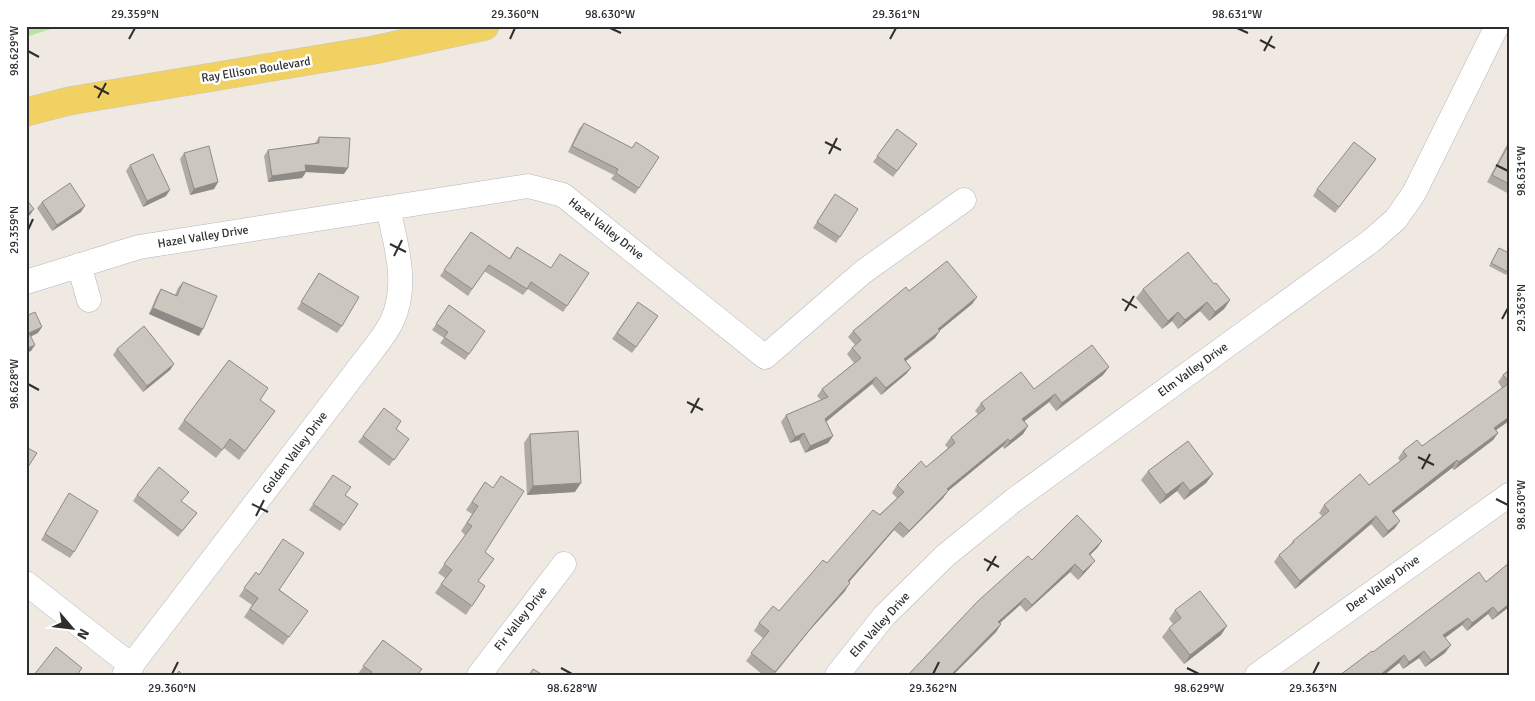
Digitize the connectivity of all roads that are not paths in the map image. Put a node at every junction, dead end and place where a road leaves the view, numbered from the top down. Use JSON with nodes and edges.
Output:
{"nodes":[{"id":1,"x":485,"y":26,"type":"edge"},
{"id":2,"x":1497,"y":26,"type":"edge"},
{"id":3,"x":26,"y":112,"type":"edge"},
{"id":4,"x":964,"y":200,"type":"dead end"},
{"id":5,"x":388,"y":208,"type":"junction"},
{"id":6,"x":79,"y":265,"type":"junction"},
{"id":7,"x":26,"y":282,"type":"edge"},
{"id":8,"x":89,"y":300,"type":"dead end"},
{"id":9,"x":1509,"y":495,"type":"edge"},
{"id":10,"x":564,"y":564,"type":"dead end"},
{"id":11,"x":26,"y":583,"type":"edge"},
{"id":12,"x":128,"y":670,"type":"edge"},
{"id":13,"x":479,"y":675,"type":"edge"},
{"id":14,"x":837,"y":675,"type":"edge"},
{"id":15,"x":1257,"y":675,"type":"edge"}],
"edges":[{"from":1,"to":3,"type":"main road","name":"Ray Ellison Boulevard"},
{"from":2,"to":14,"type":"street","name":"Elm Valley Drive"},
{"from":4,"to":5,"type":"street","name":"Hazel Valley Drive"},
{"from":5,"to":6,"type":"street","name":"Hazel Valley Drive"},
{"from":5,"to":12,"type":"street","name":"Golden Valley Drive"},
{"from":6,"to":7,"type":"street","name":"Hazel Valley Drive"},
{"from":6,"to":8,"type":"street"},
{"from":9,"to":15,"type":"street","name":"Deer Valley Drive"},
{"from":10,"to":13,"type":"street","name":"Fir Valley Drive"},
{"from":11,"to":12,"type":"street"}]}
